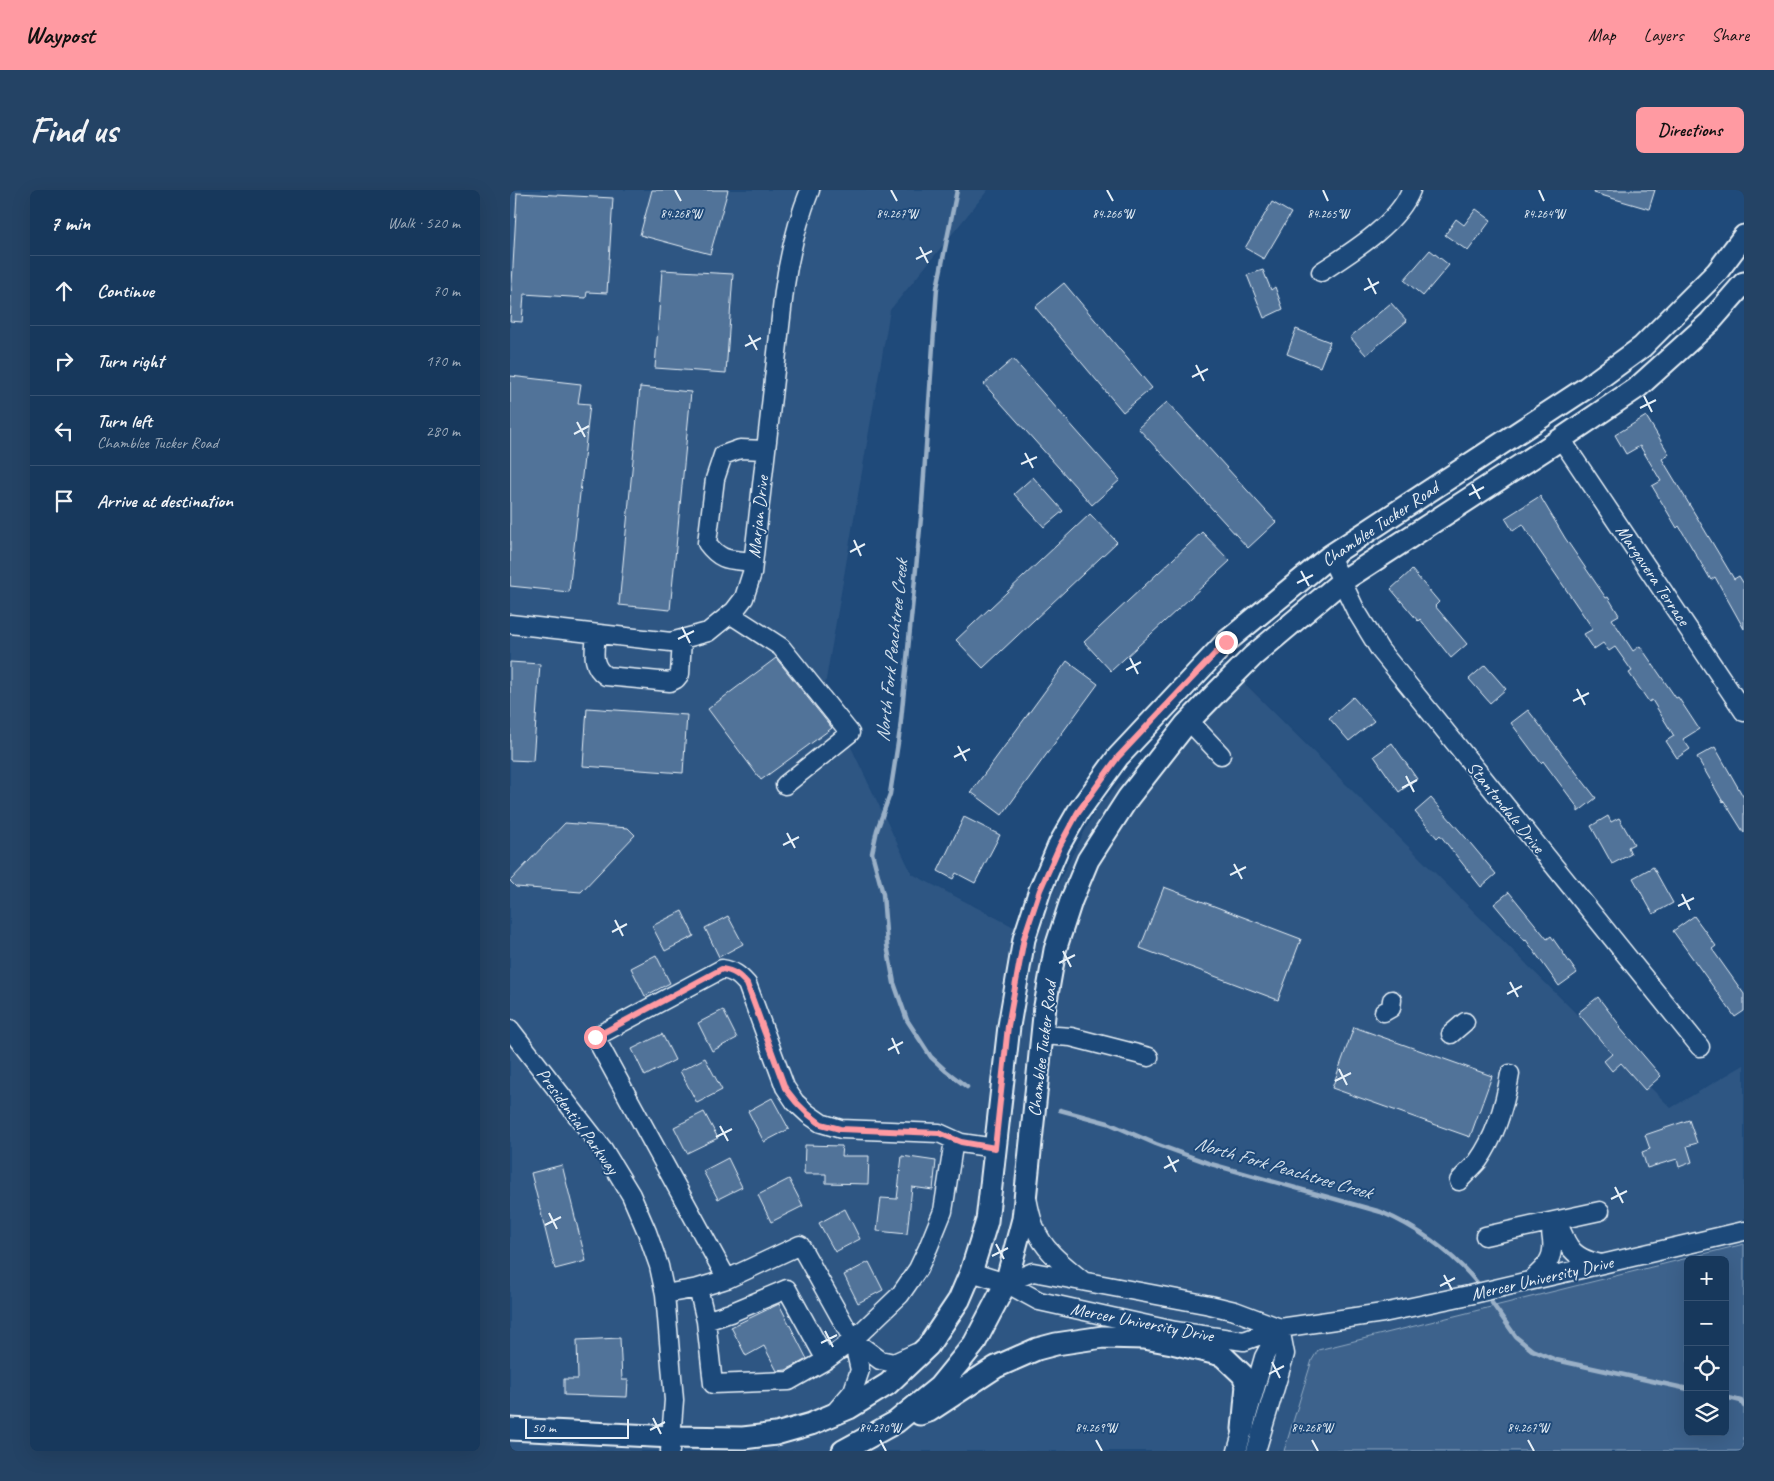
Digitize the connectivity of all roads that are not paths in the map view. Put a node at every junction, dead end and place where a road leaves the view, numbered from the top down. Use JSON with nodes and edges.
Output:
{"nodes":[{"id":1,"x":810,"y":190,"type":"edge"},
{"id":2,"x":1411,"y":190,"type":"edge"},
{"id":3,"x":1744,"y":236,"type":"edge"},
{"id":4,"x":1321,"y":272,"type":"dead end"},
{"id":5,"x":1744,"y":283,"type":"edge"},
{"id":6,"x":1561,"y":439,"type":"junction"},
{"id":7,"x":766,"y":450,"type":"junction"},
{"id":8,"x":1330,"y":556,"type":"junction"},
{"id":9,"x":753,"y":562,"type":"junction"},
{"id":10,"x":1341,"y":582,"type":"junction"},
{"id":11,"x":730,"y":614,"type":"junction"},
{"id":12,"x":510,"y":624,"type":"edge"},
{"id":13,"x":596,"y":634,"type":"junction"},
{"id":14,"x":682,"y":639,"type":"junction"},
{"id":15,"x":1744,"y":712,"type":"edge"},
{"id":16,"x":1188,"y":721,"type":"junction"},
{"id":17,"x":1221,"y":755,"type":"dead end"},
{"id":18,"x":785,"y":785,"type":"dead end"},
{"id":19,"x":1465,"y":1022,"type":"dead end"},
{"id":20,"x":510,"y":1029,"type":"edge"},
{"id":21,"x":1451,"y":1034,"type":"dead end"},
{"id":22,"x":1042,"y":1035,"type":"junction"},
{"id":23,"x":1700,"y":1047,"type":"dead end"},
{"id":24,"x":1149,"y":1057,"type":"dead end"},
{"id":25,"x":1510,"y":1074,"type":"dead end"},
{"id":26,"x":954,"y":1140,"type":"junction"},
{"id":27,"x":995,"y":1148,"type":"junction"},
{"id":28,"x":1459,"y":1181,"type":"dead end"},
{"id":29,"x":1026,"y":1195,"type":"junction"},
{"id":30,"x":1600,"y":1211,"type":"dead end"},
{"id":31,"x":1554,"y":1222,"type":"junction"},
{"id":32,"x":1744,"y":1230,"type":"edge"},
{"id":33,"x":1484,"y":1236,"type":"dead end"},
{"id":34,"x":1601,"y":1264,"type":"junction"},
{"id":35,"x":971,"y":1272,"type":"junction"},
{"id":36,"x":727,"y":1279,"type":"junction"},
{"id":37,"x":1528,"y":1281,"type":"junction"},
{"id":38,"x":1084,"y":1282,"type":"junction"},
{"id":39,"x":1006,"y":1283,"type":"junction"},
{"id":40,"x":698,"y":1288,"type":"junction"},
{"id":41,"x":665,"y":1294,"type":"junction"},
{"id":42,"x":706,"y":1321,"type":"junction"},
{"id":43,"x":1280,"y":1328,"type":"junction"},
{"id":44,"x":853,"y":1340,"type":"junction"},
{"id":45,"x":928,"y":1346,"type":"junction"},
{"id":46,"x":826,"y":1360,"type":"junction"},
{"id":47,"x":832,"y":1416,"type":"junction"},
{"id":48,"x":896,"y":1422,"type":"junction"},
{"id":49,"x":510,"y":1429,"type":"edge"},
{"id":50,"x":1243,"y":1429,"type":"junction"},
{"id":51,"x":671,"y":1444,"type":"edge"},
{"id":52,"x":843,"y":1451,"type":"edge"},
{"id":53,"x":1237,"y":1451,"type":"edge"},
{"id":54,"x":1256,"y":1451,"type":"edge"}],
"edges":[{"from":1,"to":7,"type":"street","name":"Marjan Drive"},
{"from":2,"to":4,"type":"street"},
{"from":3,"to":8,"type":"main road","name":"Chamblee Tucker Road"},
{"from":5,"to":6,"type":"main road","name":"Chamblee Tucker Road"},
{"from":6,"to":10,"type":"main road","name":"Chamblee Tucker Road"},
{"from":6,"to":15,"type":"street","name":"Margavera Terrace"},
{"from":7,"to":9,"type":"street","name":"Marjan Drive"},
{"from":7,"to":9,"type":"street"},
{"from":8,"to":10,"type":"street","name":"Stantondale Drive"},
{"from":8,"to":27,"type":"main road","name":"Chamblee Tucker Road"},
{"from":9,"to":11,"type":"street","name":"Marjan Drive"},
{"from":10,"to":16,"type":"main road","name":"Chamblee Tucker Road"},
{"from":10,"to":23,"type":"street","name":"Stantondale Drive"},
{"from":11,"to":14,"type":"street","name":"Marjan Drive"},
{"from":11,"to":18,"type":"street"},
{"from":12,"to":13,"type":"street","name":"Marjan Drive"},
{"from":13,"to":14,"type":"street","name":"Marjan Drive"},
{"from":13,"to":14,"type":"street"},
{"from":16,"to":17,"type":"street"},
{"from":16,"to":22,"type":"main road","name":"Chamblee Tucker Road"},
{"from":19,"to":21,"type":"street"},
{"from":20,"to":41,"type":"street","name":"Presidential Parkway"},
{"from":22,"to":24,"type":"street"},
{"from":22,"to":29,"type":"main road","name":"Chamblee Tucker Road"},
{"from":25,"to":28,"type":"street"},
{"from":26,"to":27,"type":"street"},
{"from":26,"to":36,"type":"street"},
{"from":26,"to":44,"type":"street"},
{"from":27,"to":35,"type":"main road","name":"Chamblee Tucker Road"},
{"from":29,"to":38,"type":"street"},
{"from":29,"to":39,"type":"main road","name":"Chamblee Tucker Road"},
{"from":30,"to":31,"type":"street"},
{"from":31,"to":33,"type":"street"},
{"from":31,"to":34,"type":"street"},
{"from":31,"to":37,"type":"street"},
{"from":32,"to":34,"type":"street","name":"Mercer University Drive"},
{"from":34,"to":37,"type":"street","name":"Mercer University Drive"},
{"from":35,"to":39,"type":"street","name":"Mercer University Drive"},
{"from":35,"to":45,"type":"main road","name":"Chamblee Tucker Road"},
{"from":36,"to":40,"type":"street"},
{"from":36,"to":44,"type":"street"},
{"from":37,"to":43,"type":"street","name":"Mercer University Drive"},
{"from":38,"to":39,"type":"street","name":"Mercer University Drive"},
{"from":38,"to":43,"type":"street","name":"Mercer University Drive"},
{"from":39,"to":43,"type":"street","name":"Mercer University Drive"},
{"from":39,"to":48,"type":"main road","name":"Chamblee Tucker Road"},
{"from":40,"to":41,"type":"street"},
{"from":40,"to":42,"type":"street"},
{"from":41,"to":51,"type":"street","name":"Presidential Parkway"},
{"from":42,"to":46,"type":"street"},
{"from":42,"to":46,"type":"street"},
{"from":43,"to":50,"type":"street"},
{"from":43,"to":54,"type":"street"},
{"from":44,"to":45,"type":"street"},
{"from":44,"to":46,"type":"street"},
{"from":44,"to":47,"type":"street"},
{"from":45,"to":47,"type":"main road","name":"Chamblee Tucker Road"},
{"from":47,"to":51,"type":"main road","name":"Chamblee Tucker Road"},
{"from":48,"to":50,"type":"main road"},
{"from":48,"to":52,"type":"main road","name":"Chamblee Tucker Road"},
{"from":49,"to":51,"type":"main road","name":"Chamblee Tucker Road"},
{"from":50,"to":53,"type":"street"}]}
